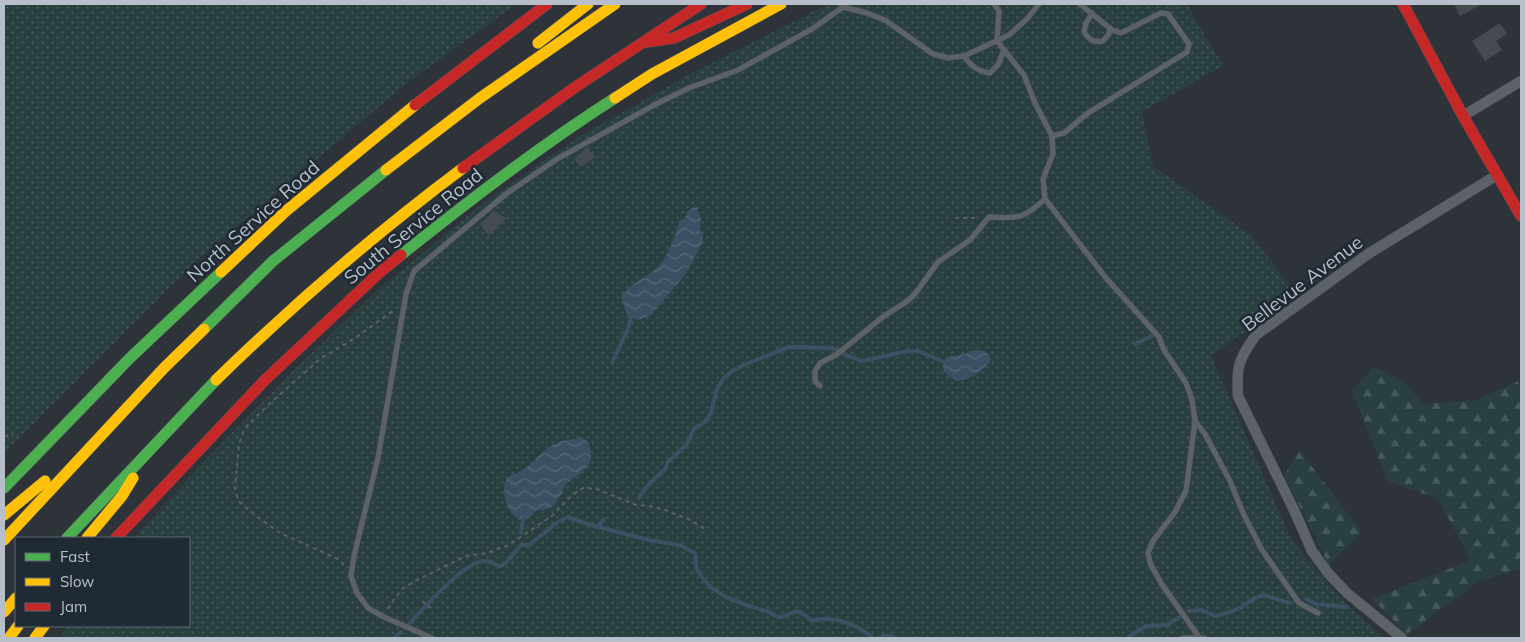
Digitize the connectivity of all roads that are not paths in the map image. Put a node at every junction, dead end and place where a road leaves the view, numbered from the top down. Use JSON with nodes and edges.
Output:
{"nodes":[{"id":1,"x":547,"y":4,"type":"edge"},
{"id":2,"x":588,"y":4,"type":"edge"},
{"id":3,"x":615,"y":4,"type":"edge"},
{"id":4,"x":701,"y":4,"type":"edge"},
{"id":5,"x":747,"y":4,"type":"edge"},
{"id":6,"x":781,"y":4,"type":"edge"},
{"id":7,"x":994,"y":4,"type":"edge"},
{"id":8,"x":1040,"y":4,"type":"edge"},
{"id":9,"x":1080,"y":4,"type":"edge"},
{"id":10,"x":1403,"y":4,"type":"edge"},
{"id":11,"x":842,"y":6,"type":"edge"},
{"id":12,"x":1092,"y":13,"type":"junction"},
{"id":13,"x":1110,"y":28,"type":"junction"},
{"id":14,"x":997,"y":40,"type":"junction"},
{"id":15,"x":637,"y":44,"type":"junction"},
{"id":16,"x":1004,"y":50,"type":"junction"},
{"id":17,"x":964,"y":56,"type":"junction"},
{"id":18,"x":1521,"y":81,"type":"edge"},
{"id":19,"x":1463,"y":116,"type":"junction"},
{"id":20,"x":1052,"y":136,"type":"junction"},
{"id":21,"x":410,"y":151,"type":"junction"},
{"id":22,"x":1497,"y":175,"type":"junction"},
{"id":23,"x":1045,"y":199,"type":"junction"},
{"id":24,"x":1521,"y":216,"type":"edge"},
{"id":25,"x":820,"y":386,"type":"dead end"},
{"id":26,"x":1195,"y":421,"type":"junction"},
{"id":27,"x":93,"y":443,"type":"junction"},
{"id":28,"x":148,"y":452,"type":"junction"},
{"id":29,"x":4,"y":488,"type":"edge"},
{"id":30,"x":4,"y":515,"type":"edge"},
{"id":31,"x":68,"y":537,"type":"edge"},
{"id":32,"x":88,"y":537,"type":"edge"},
{"id":33,"x":117,"y":537,"type":"edge"},
{"id":34,"x":4,"y":540,"type":"edge"},
{"id":35,"x":15,"y":599,"type":"edge"},
{"id":36,"x":4,"y":612,"type":"edge"},
{"id":37,"x":1318,"y":613,"type":"dead end"},
{"id":38,"x":17,"y":627,"type":"edge"},
{"id":39,"x":43,"y":627,"type":"edge"},
{"id":40,"x":8,"y":638,"type":"edge"},
{"id":41,"x":35,"y":638,"type":"edge"},
{"id":42,"x":432,"y":638,"type":"edge"},
{"id":43,"x":1182,"y":638,"type":"edge"},
{"id":44,"x":1202,"y":638,"type":"edge"},
{"id":45,"x":1402,"y":638,"type":"edge"}],
"edges":[{"from":1,"to":29,"type":"main road","name":"North Service Road"},
{"from":2,"to":21,"type":"main road"},
{"from":3,"to":21,"type":"main road"},
{"from":4,"to":15,"type":"main road"},
{"from":5,"to":15,"type":"main road"},
{"from":6,"to":33,"type":"main road","name":"South Service Road"},
{"from":7,"to":14,"type":"lane"},
{"from":8,"to":14,"type":"lane"},
{"from":9,"to":12,"type":"lane"},
{"from":10,"to":19,"type":"main road"},
{"from":11,"to":17,"type":"lane"},
{"from":11,"to":42,"type":"lane"},
{"from":12,"to":13,"type":"lane"},
{"from":12,"to":13,"type":"lane"},
{"from":13,"to":20,"type":"lane"},
{"from":14,"to":16,"type":"lane"},
{"from":14,"to":17,"type":"lane"},
{"from":15,"to":28,"type":"main road"},
{"from":16,"to":17,"type":"lane"},
{"from":16,"to":20,"type":"lane"},
{"from":18,"to":19,"type":"street"},
{"from":19,"to":22,"type":"main road"},
{"from":20,"to":23,"type":"lane"},
{"from":21,"to":27,"type":"main road"},
{"from":22,"to":24,"type":"main road"},
{"from":22,"to":45,"type":"street","name":"Bellevue Avenue"},
{"from":23,"to":25,"type":"lane"},
{"from":23,"to":26,"type":"lane"},
{"from":26,"to":37,"type":"lane"},
{"from":26,"to":44,"type":"lane"},
{"from":27,"to":30,"type":"main road"},
{"from":27,"to":34,"type":"main road"},
{"from":28,"to":31,"type":"main road"},
{"from":28,"to":32,"type":"main road"},
{"from":35,"to":36,"type":"main road"},
{"from":38,"to":40,"type":"main road"},
{"from":39,"to":41,"type":"main road"},
{"from":43,"to":44,"type":"lane"}]}
